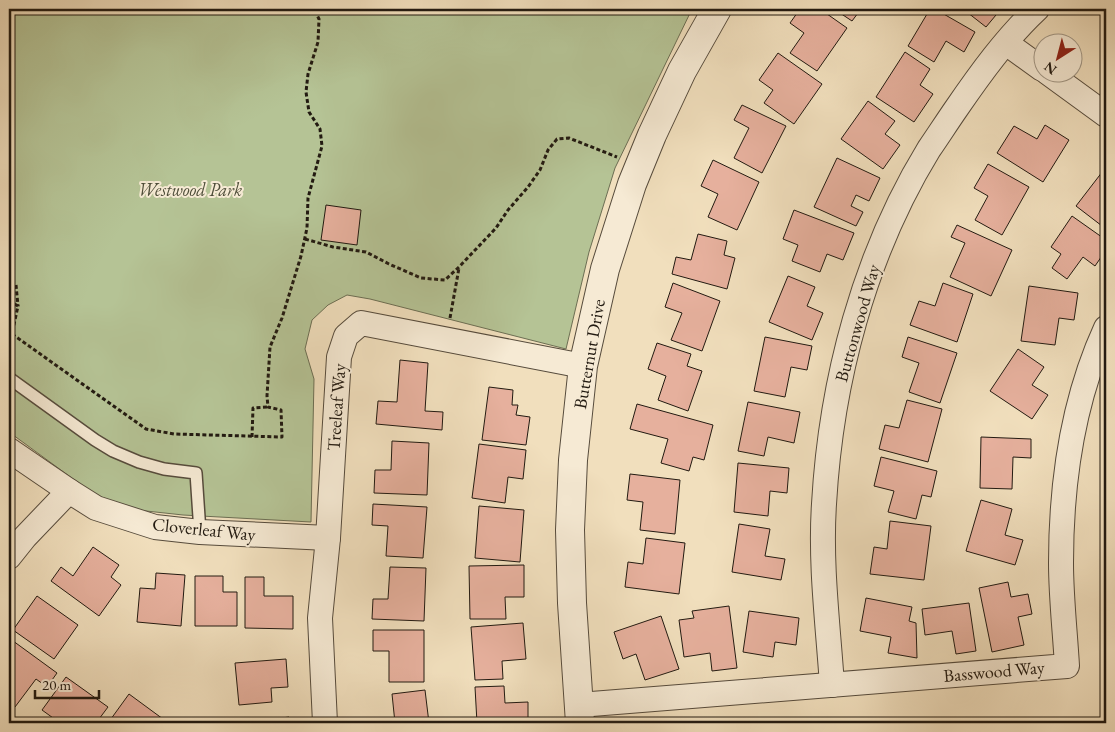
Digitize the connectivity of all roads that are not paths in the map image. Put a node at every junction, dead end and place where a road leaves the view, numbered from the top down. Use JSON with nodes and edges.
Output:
{"nodes":[{"id":1,"x":717,"y":9,"type":"edge"},
{"id":2,"x":1037,"y":9,"type":"edge"},
{"id":3,"x":1006,"y":43,"type":"junction"},
{"id":4,"x":1032,"y":62,"type":"edge"},
{"id":5,"x":1061,"y":82,"type":"edge"},
{"id":6,"x":1106,"y":115,"type":"edge"},
{"id":7,"x":1106,"y":328,"type":"edge"},
{"id":8,"x":582,"y":366,"type":"junction"},
{"id":9,"x":9,"y":378,"type":"edge"},
{"id":10,"x":9,"y":450,"type":"edge"},
{"id":11,"x":69,"y":491,"type":"junction"},
{"id":12,"x":200,"y":532,"type":"junction"},
{"id":13,"x":328,"y":538,"type":"junction"},
{"id":14,"x":9,"y":557,"type":"edge"},
{"id":15,"x":832,"y":685,"type":"junction"},
{"id":16,"x":580,"y":714,"type":"edge"},
{"id":17,"x":325,"y":723,"type":"edge"}],
"edges":[{"from":1,"to":8,"type":"street","name":"Butternut Drive"},
{"from":2,"to":3,"type":"street","name":"Buttonwood Way"},
{"from":3,"to":4,"type":"street"},
{"from":3,"to":15,"type":"street","name":"Buttonwood Way"},
{"from":5,"to":6,"type":"street"},
{"from":7,"to":15,"type":"street","name":"Basswood Way"},
{"from":8,"to":13,"type":"street","name":"Treeleaf Way"},
{"from":8,"to":16,"type":"street","name":"Butternut Drive"},
{"from":9,"to":12,"type":"lane"},
{"from":10,"to":11,"type":"street","name":"Cloverleaf Way"},
{"from":11,"to":12,"type":"street","name":"Cloverleaf Way"},
{"from":11,"to":14,"type":"street"},
{"from":12,"to":13,"type":"street","name":"Cloverleaf Way"},
{"from":13,"to":17,"type":"street","name":"Treeleaf Way"},
{"from":15,"to":16,"type":"street","name":"Basswood Way"}]}
